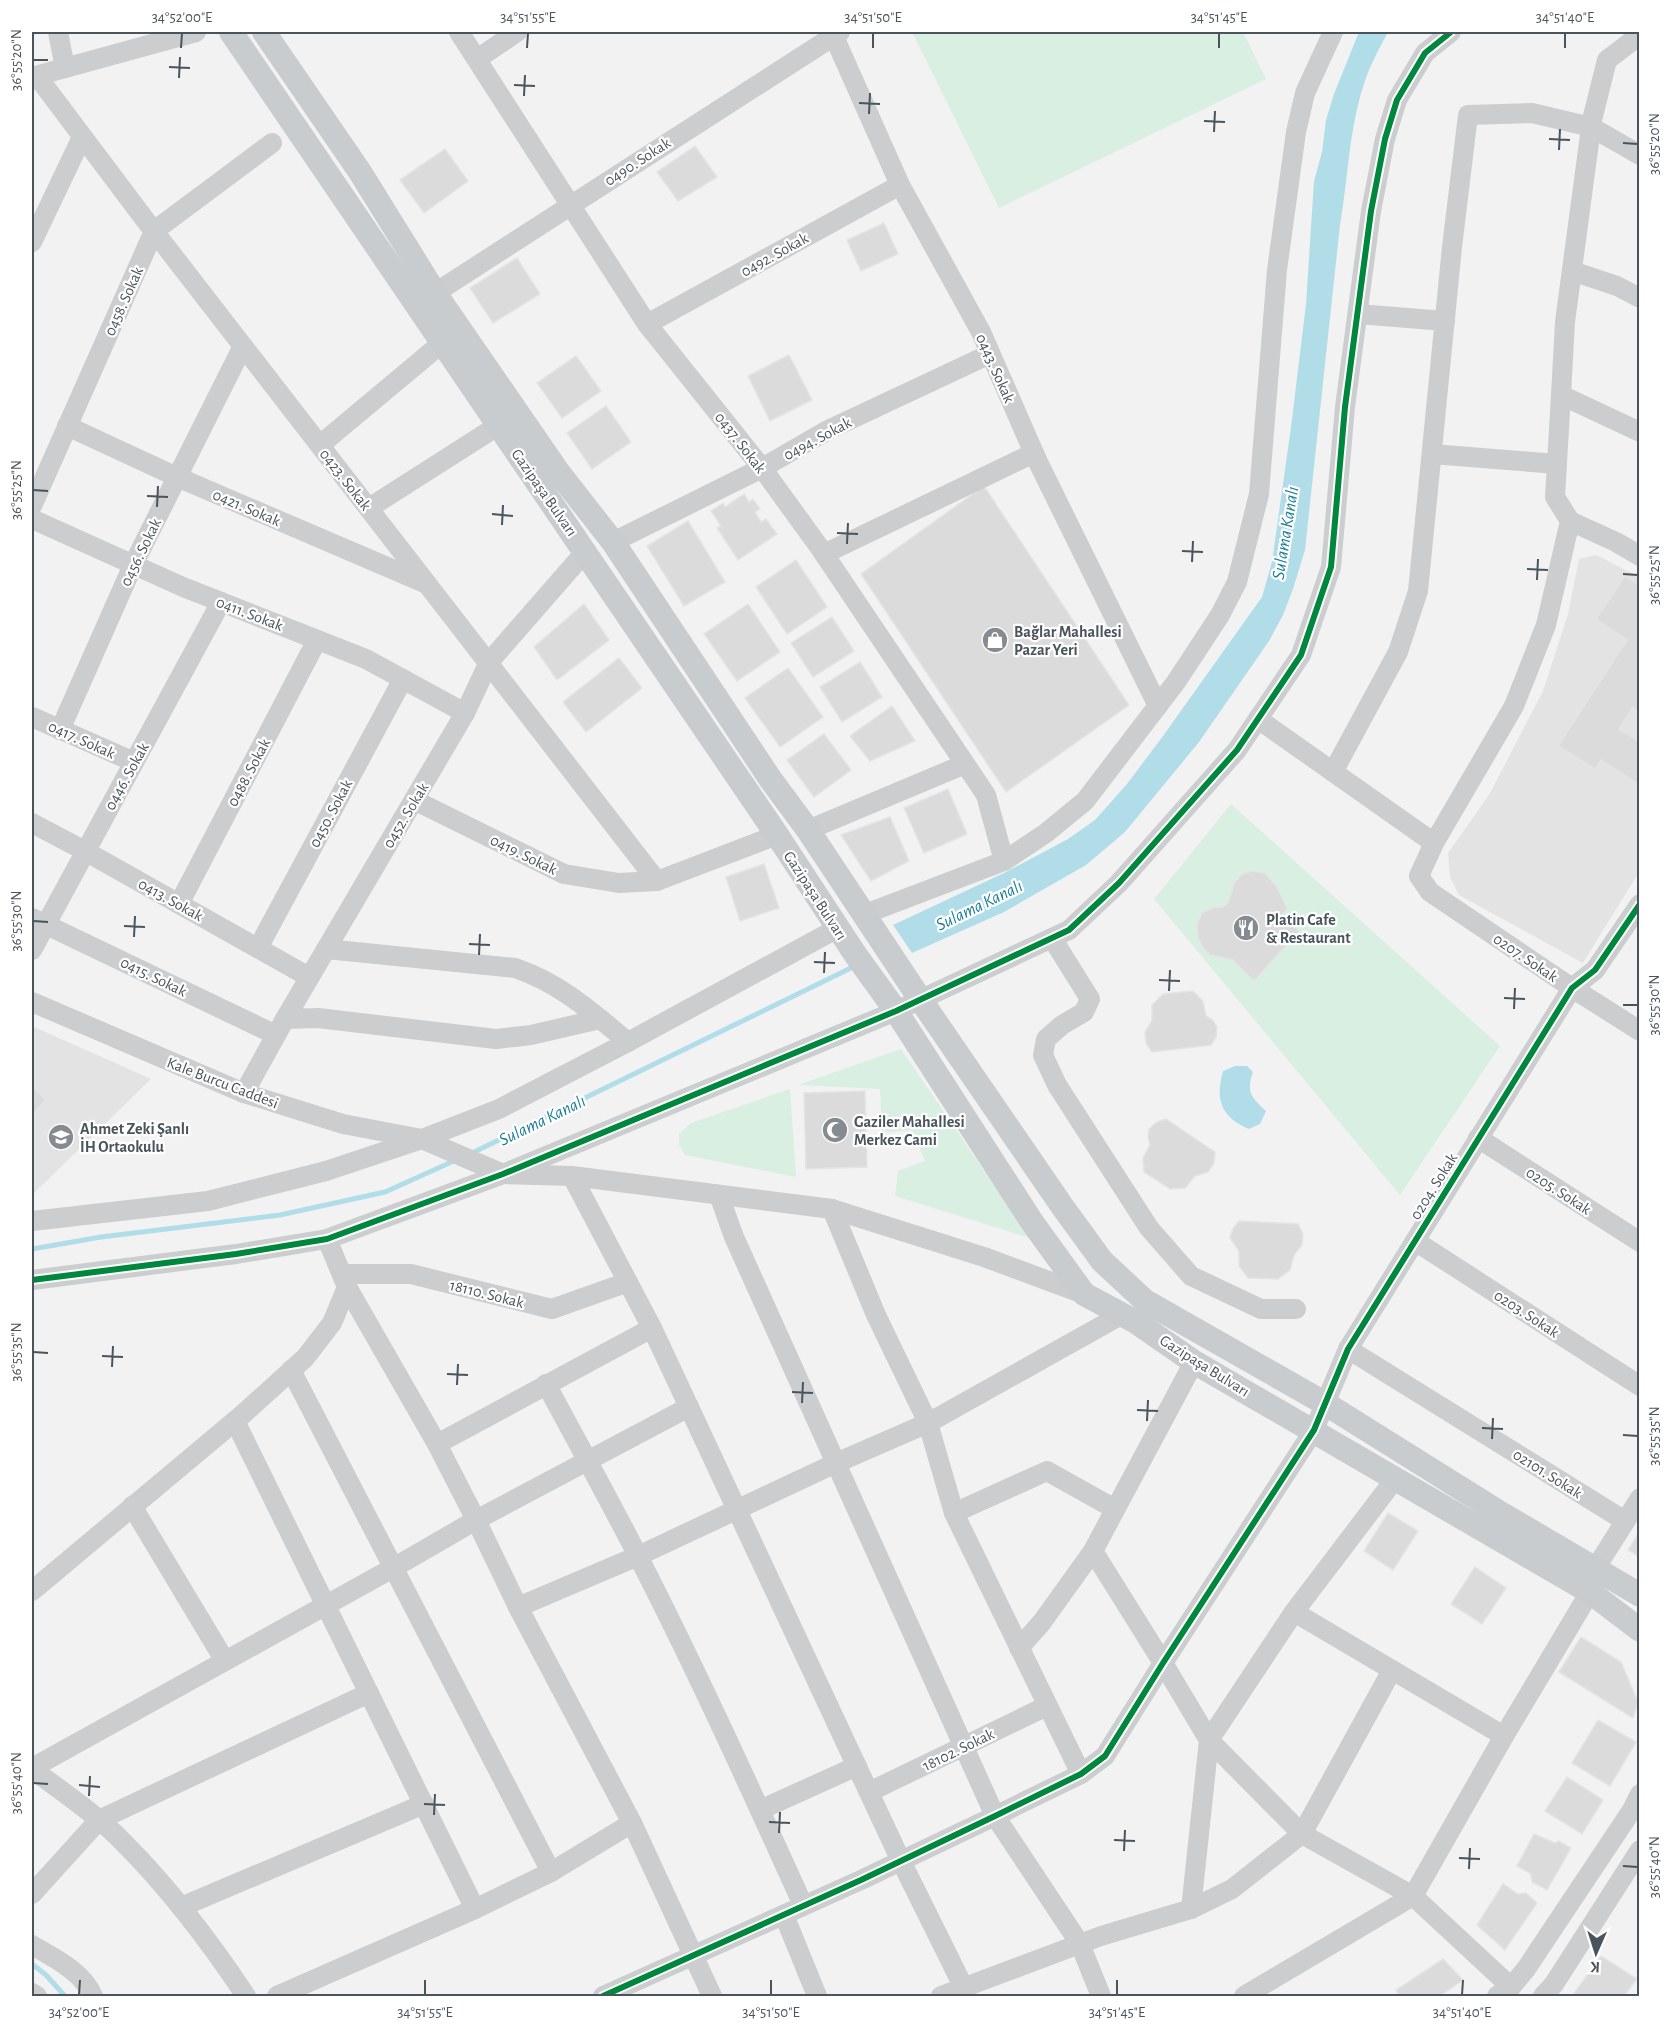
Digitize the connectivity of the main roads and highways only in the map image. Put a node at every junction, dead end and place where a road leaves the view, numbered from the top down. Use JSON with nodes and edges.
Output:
{"nodes":[{"id":1,"x":231,"y":32,"type":"edge"},
{"id":2,"x":264,"y":32,"type":"edge"},
{"id":3,"x":1592,"y":1580,"type":"junction"},
{"id":4,"x":1640,"y":1595,"type":"edge"},
{"id":5,"x":1640,"y":1630,"type":"edge"}],
"edges":[{"from":1,"to":3,"type":"main road","name":"Gazipaşa Bulvarı"},
{"from":2,"to":3,"type":"main road","name":"Gazipaşa Bulvarı"},
{"from":3,"to":4,"type":"main road","name":"Gazipaşa Bulvarı"},
{"from":3,"to":5,"type":"main road","name":"Gazipaşa Bulvarı"}]}
